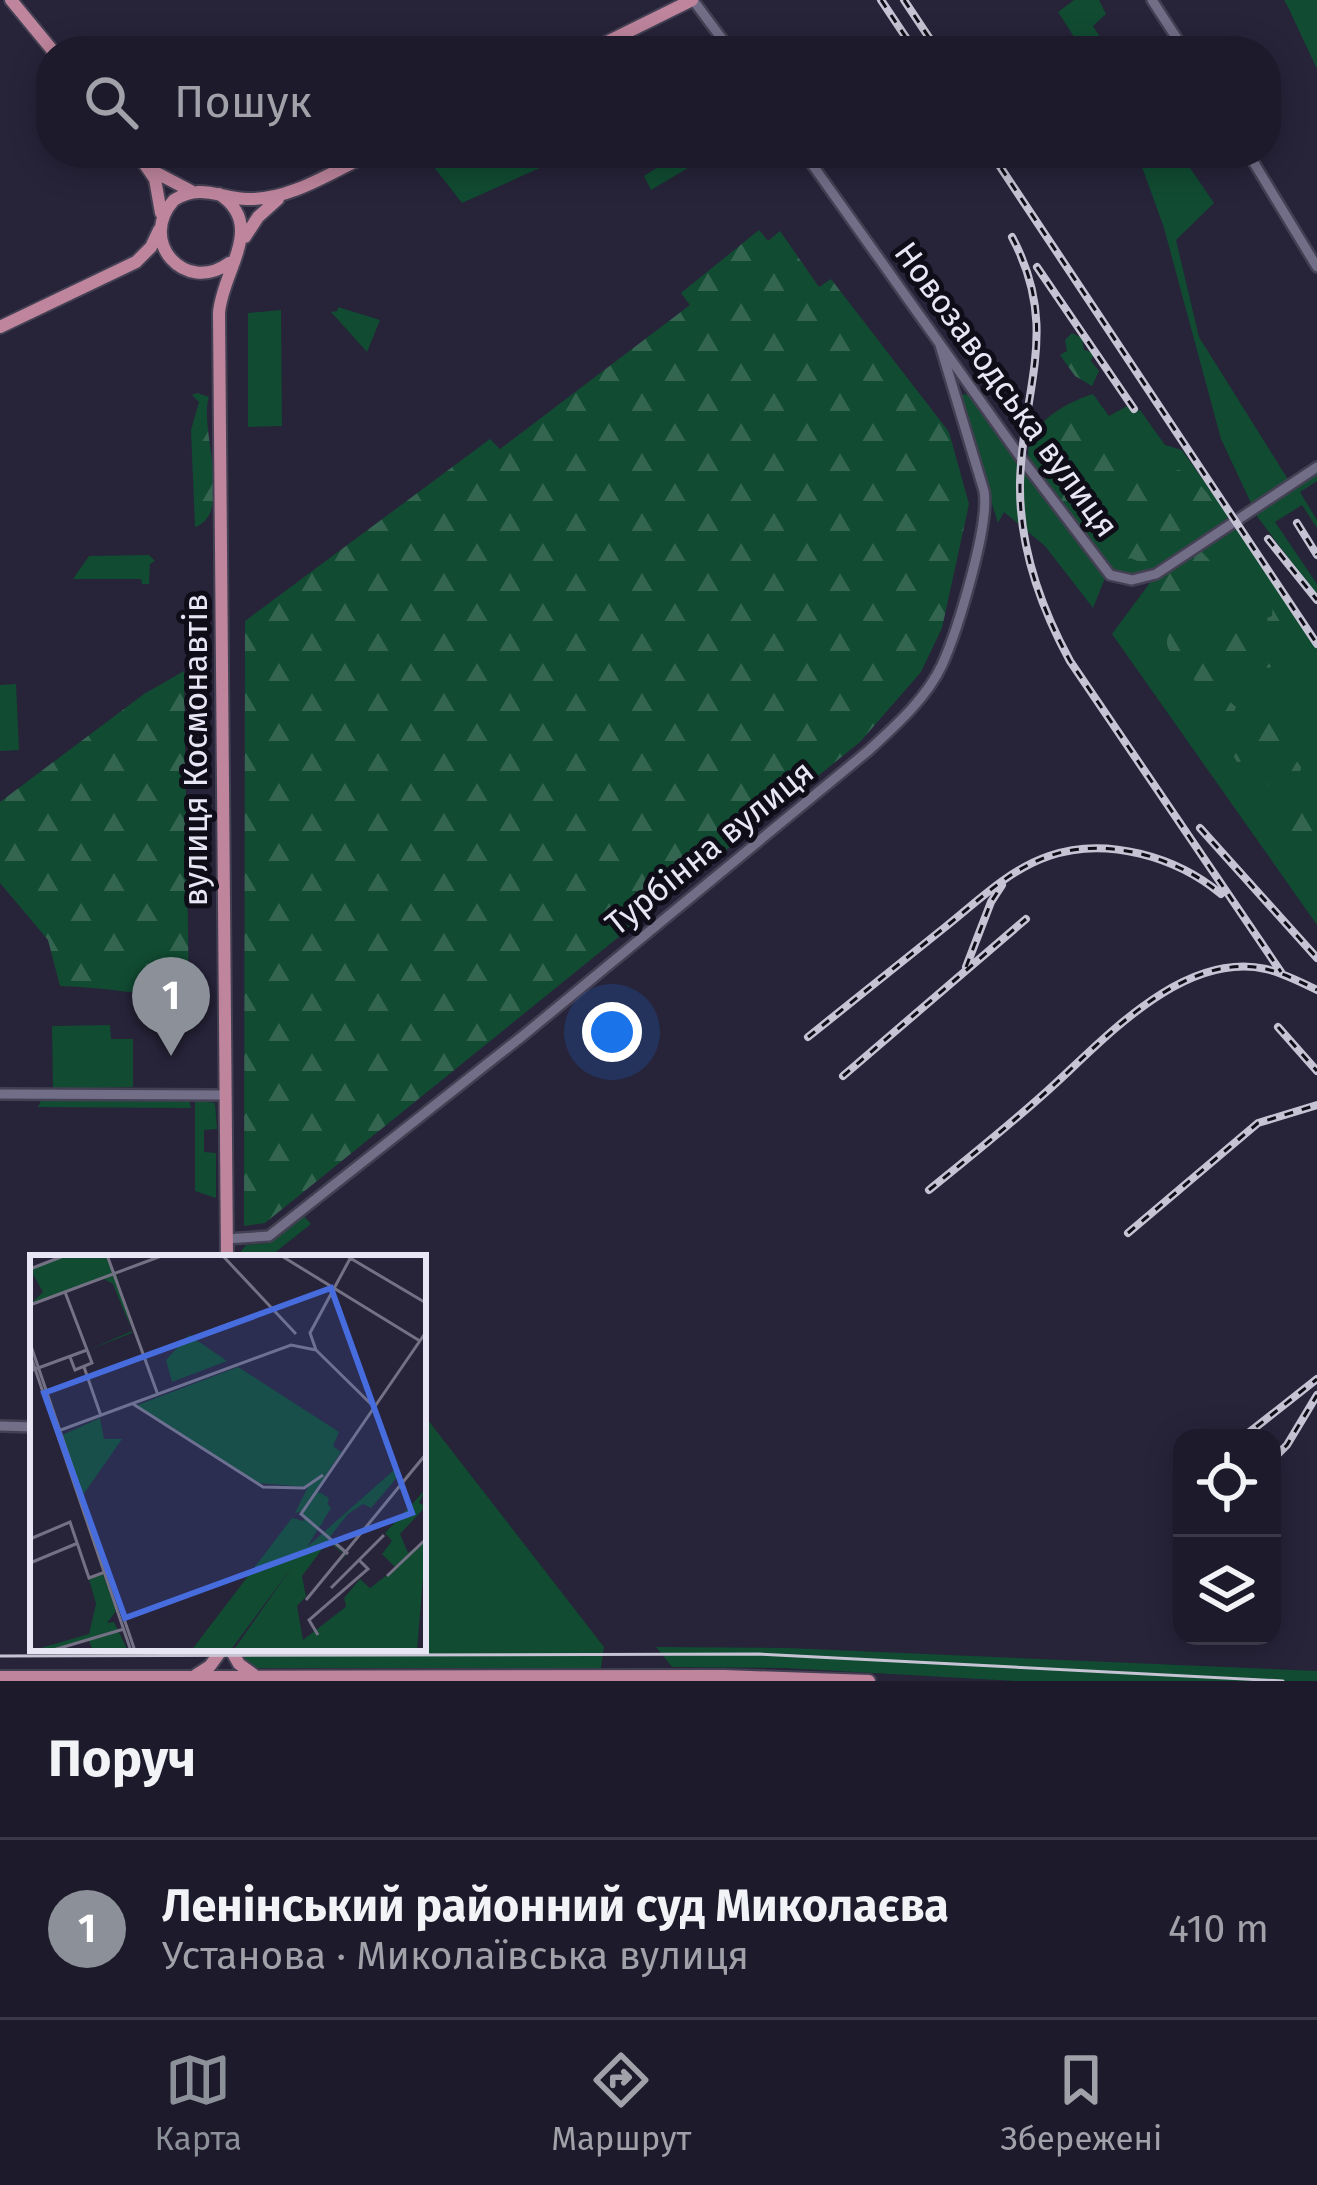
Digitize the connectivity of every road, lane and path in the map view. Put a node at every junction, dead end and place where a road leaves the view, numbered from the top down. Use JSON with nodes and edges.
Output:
{"nodes":[{"id":1,"x":11,"y":0,"type":"edge"},
{"id":2,"x":693,"y":0,"type":"edge"},
{"id":3,"x":1152,"y":0,"type":"edge"},
{"id":4,"x":41,"y":36,"type":"edge"},
{"id":5,"x":620,"y":36,"type":"edge"},
{"id":6,"x":720,"y":36,"type":"edge"},
{"id":7,"x":1175,"y":36,"type":"edge"},
{"id":8,"x":339,"y":168,"type":"edge"},
{"id":9,"x":815,"y":168,"type":"edge"},
{"id":10,"x":1257,"y":168,"type":"edge"},
{"id":11,"x":150,"y":169,"type":"joint"},
{"id":12,"x":192,"y":191,"type":"junction"},
{"id":13,"x":289,"y":191,"type":"junction"},
{"id":14,"x":219,"y":194,"type":"junction"},
{"id":15,"x":160,"y":224,"type":"junction"},
{"id":16,"x":241,"y":243,"type":"junction"},
{"id":17,"x":234,"y":257,"type":"junction"},
{"id":18,"x":174,"y":264,"type":"junction"},
{"id":19,"x":126,"y":267,"type":"junction"},
{"id":20,"x":1317,"y":267,"type":"edge"},
{"id":21,"x":191,"y":273,"type":"junction"},
{"id":22,"x":219,"y":313,"type":"junction"},
{"id":23,"x":0,"y":327,"type":"edge"},
{"id":24,"x":940,"y":345,"type":"junction"},
{"id":25,"x":1317,"y":466,"type":"edge"},
{"id":26,"x":0,"y":1094,"type":"edge"},
{"id":27,"x":225,"y":1095,"type":"junction"},
{"id":28,"x":226,"y":1239,"type":"junction"},
{"id":29,"x":226,"y":1255,"type":"edge"},
{"id":30,"x":0,"y":1426,"type":"edge"},
{"id":31,"x":30,"y":1427,"type":"edge"},
{"id":32,"x":224,"y":1651,"type":"edge"},
{"id":33,"x":229,"y":1651,"type":"edge"},
{"id":34,"x":195,"y":1676,"type":"junction"},
{"id":35,"x":0,"y":1677,"type":"edge"},
{"id":36,"x":225,"y":1678,"type":"edge"},
{"id":37,"x":255,"y":1679,"type":"edge"},
{"id":38,"x":868,"y":1681,"type":"edge"}],
"edges":[{"from":1,"to":4,"type":"main road"},
{"from":2,"to":5,"type":"main road"},
{"from":2,"to":6,"type":"street"},
{"from":3,"to":7,"type":"street"},
{"from":8,"to":13,"type":"main road"},
{"from":9,"to":24,"type":"street","name":"Новозаводська вулиця"},
{"from":10,"to":20,"type":"street"},
{"from":11,"to":12,"type":"main road"},
{"from":11,"to":15,"type":"main road"},
{"from":12,"to":14,"type":"main road"},
{"from":12,"to":15,"type":"main road"},
{"from":13,"to":14,"type":"main road"},
{"from":13,"to":16,"type":"main road"},
{"from":14,"to":16,"type":"main road"},
{"from":15,"to":18,"type":"main road"},
{"from":15,"to":19,"type":"main road"},
{"from":16,"to":17,"type":"main road"},
{"from":17,"to":21,"type":"main road"},
{"from":17,"to":22,"type":"main road","name":"вулиця Космонавтів"},
{"from":18,"to":19,"type":"main road"},
{"from":18,"to":21,"type":"main road"},
{"from":19,"to":23,"type":"main road"},
{"from":21,"to":22,"type":"main road"},
{"from":22,"to":27,"type":"main road","name":"вулиця Космонавтів"},
{"from":24,"to":25,"type":"street","name":"Новозаводська вулиця"},
{"from":24,"to":28,"type":"street","name":"Турбінна вулиця"},
{"from":26,"to":27,"type":"street"},
{"from":27,"to":28,"type":"main road","name":"вулиця Космонавтів"},
{"from":28,"to":29,"type":"main road","name":"вулиця Космонавтів"},
{"from":30,"to":31,"type":"street"},
{"from":32,"to":34,"type":"main road"},
{"from":33,"to":37,"type":"main road"},
{"from":34,"to":35,"type":"main road"},
{"from":34,"to":36,"type":"main road"},
{"from":36,"to":37,"type":"main road"},
{"from":37,"to":38,"type":"main road"}]}
